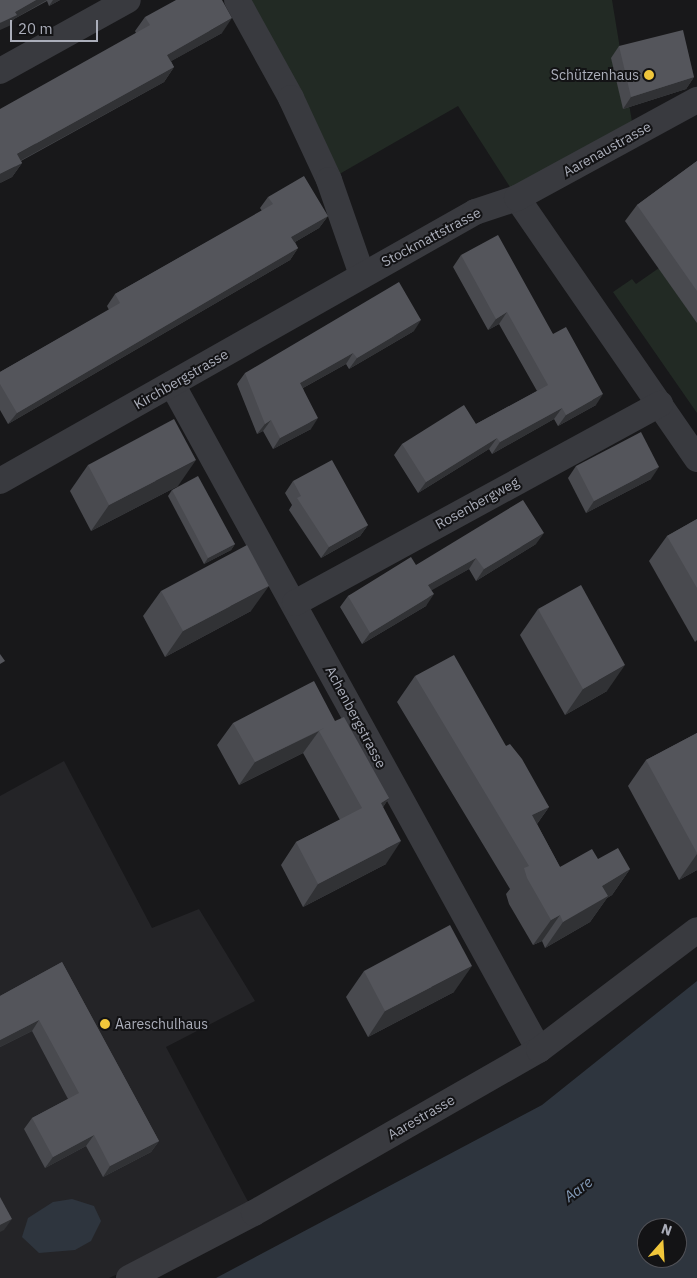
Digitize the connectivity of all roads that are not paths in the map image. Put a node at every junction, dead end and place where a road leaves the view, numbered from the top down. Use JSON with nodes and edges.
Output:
{"nodes":[{"id":1,"x":128,"y":0,"type":"edge"},
{"id":2,"x":237,"y":0,"type":"edge"},
{"id":3,"x":0,"y":71,"type":"edge"},
{"id":4,"x":697,"y":100,"type":"edge"},
{"id":5,"x":517,"y":198,"type":"junction"},
{"id":6,"x":362,"y":274,"type":"junction"},
{"id":7,"x":172,"y":384,"type":"junction"},
{"id":8,"x":660,"y":404,"type":"junction"},
{"id":9,"x":697,"y":459,"type":"edge"},
{"id":10,"x":0,"y":481,"type":"edge"},
{"id":11,"x":295,"y":603,"type":"junction"},
{"id":12,"x":697,"y":930,"type":"edge"},
{"id":13,"x":539,"y":1050,"type":"junction"},
{"id":14,"x":129,"y":1278,"type":"edge"}],
"edges":[{"from":1,"to":3,"type":"street"},
{"from":2,"to":6,"type":"street"},
{"from":4,"to":5,"type":"street","name":"Aarenaustrasse"},
{"from":5,"to":6,"type":"street","name":"Stockmattstrasse"},
{"from":5,"to":8,"type":"street"},
{"from":6,"to":7,"type":"street","name":"Kirchbergstrasse"},
{"from":7,"to":10,"type":"street","name":"Kirchbergstrasse"},
{"from":7,"to":11,"type":"street","name":"Achenbergstrasse"},
{"from":8,"to":9,"type":"street"},
{"from":8,"to":11,"type":"street","name":"Rosenbergweg"},
{"from":11,"to":13,"type":"street","name":"Achenbergstrasse"},
{"from":12,"to":13,"type":"street","name":"Aarestrasse"},
{"from":13,"to":14,"type":"street","name":"Aarestrasse"}]}
